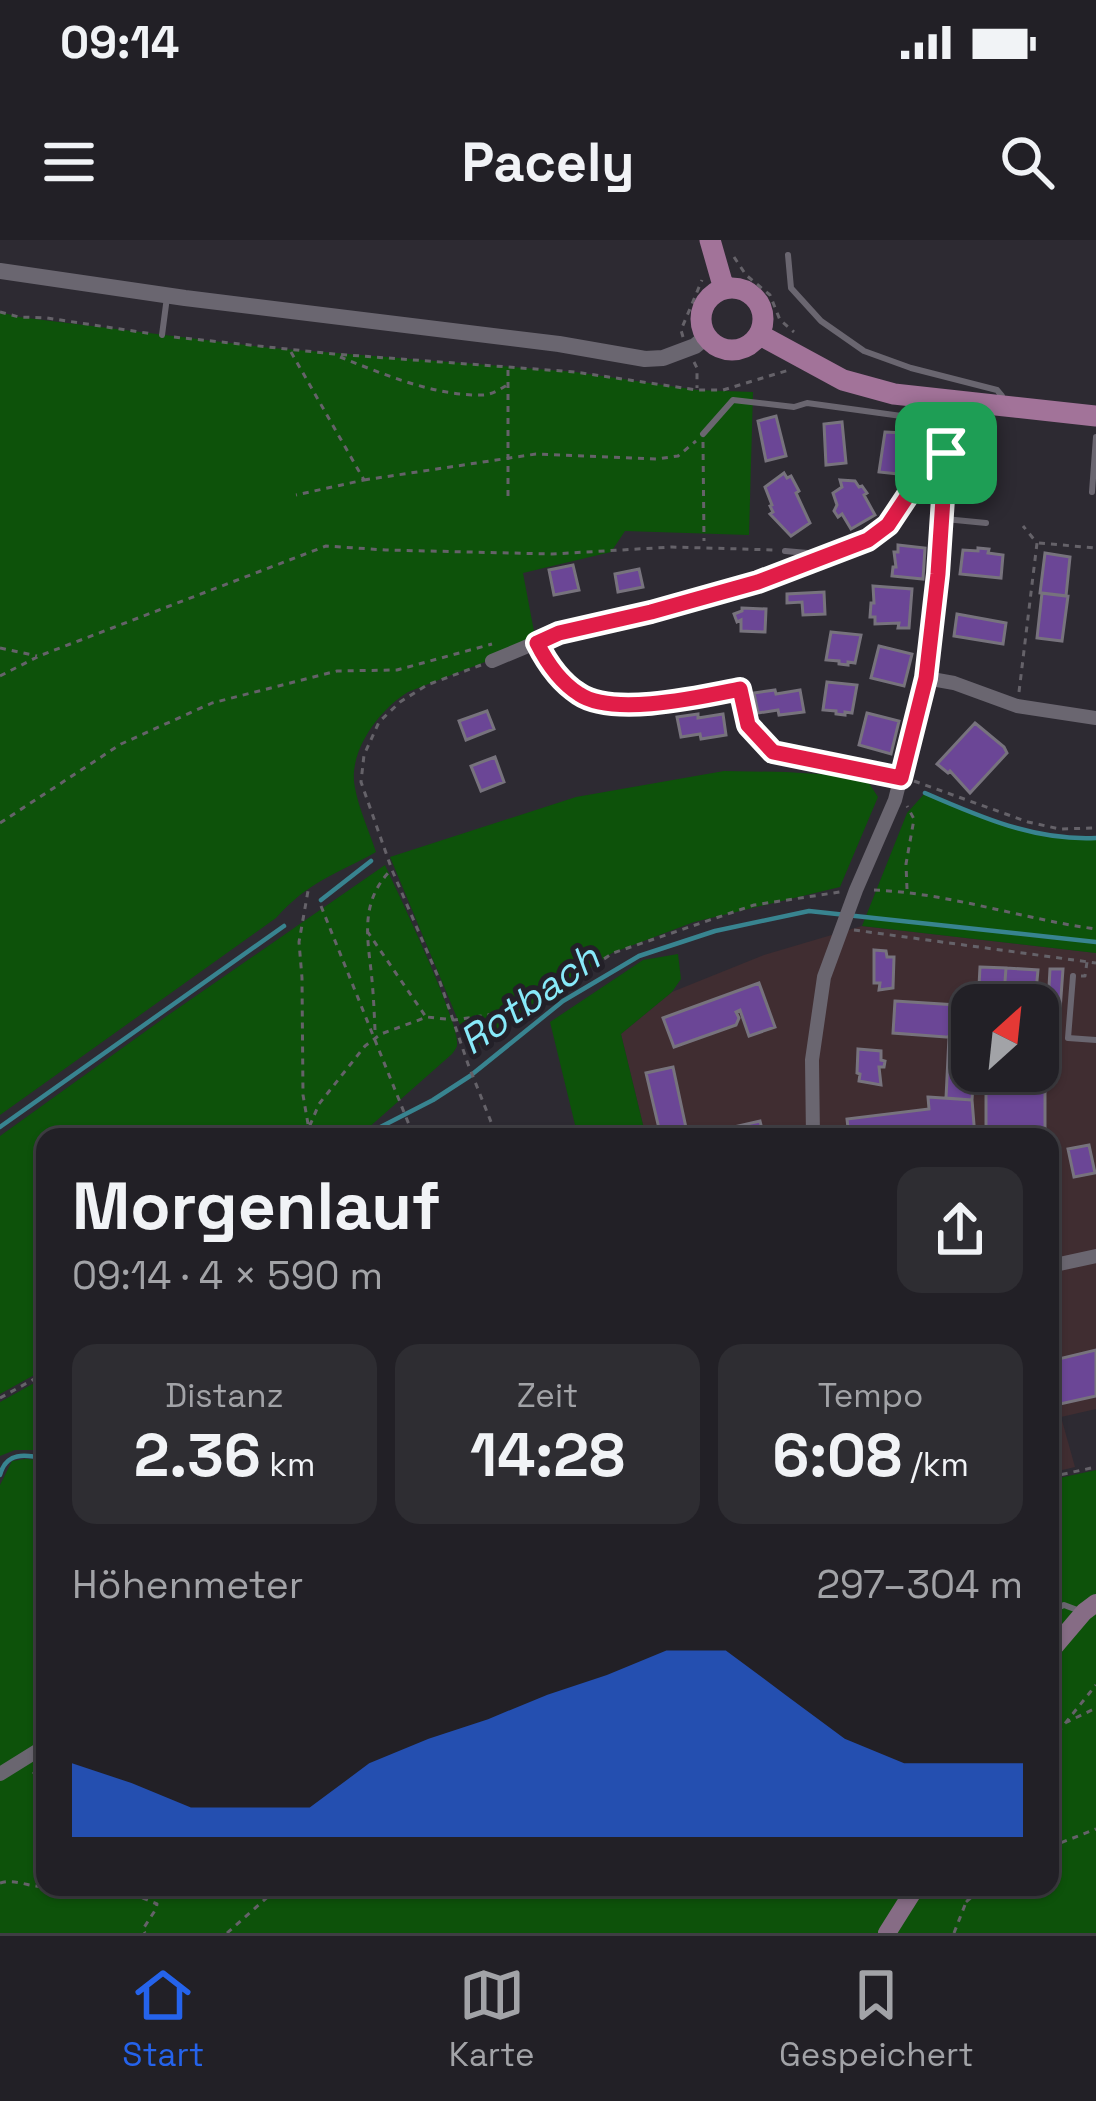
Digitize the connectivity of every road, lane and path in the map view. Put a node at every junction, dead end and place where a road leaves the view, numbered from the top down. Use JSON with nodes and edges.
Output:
{"nodes":[{"id":1,"x":710,"y":240,"type":"edge"},
{"id":2,"x":788,"y":255,"type":"dead end"},
{"id":3,"x":734,"y":257,"type":"dead end"},
{"id":4,"x":0,"y":271,"type":"edge"},
{"id":5,"x":702,"y":278,"type":"dead end"},
{"id":6,"x":724,"y":289,"type":"junction"},
{"id":7,"x":176,"y":297,"type":"junction"},
{"id":8,"x":691,"y":307,"type":"dead end"},
{"id":9,"x":0,"y":312,"type":"edge"},
{"id":10,"x":790,"y":329,"type":"dead end"},
{"id":11,"x":760,"y":334,"type":"junction"},
{"id":12,"x":162,"y":335,"type":"junction"},
{"id":13,"x":706,"y":337,"type":"junction"},
{"id":14,"x":290,"y":350,"type":"junction"},
{"id":15,"x":334,"y":354,"type":"junction"},
{"id":16,"x":508,"y":368,"type":"junction"},
{"id":17,"x":761,"y":377,"type":"dead end"},
{"id":18,"x":509,"y":384,"type":"junction"},
{"id":19,"x":950,"y":400,"type":"junction"},
{"id":20,"x":1002,"y":405,"type":"junction"},
{"id":21,"x":1096,"y":416,"type":"edge"},
{"id":22,"x":703,"y":434,"type":"junction"},
{"id":23,"x":1096,"y":437,"type":"edge"},
{"id":24,"x":946,"y":453,"type":"junction"},
{"id":25,"x":508,"y":457,"type":"junction"},
{"id":26,"x":364,"y":480,"type":"junction"},
{"id":27,"x":1092,"y":492,"type":"dead end"},
{"id":28,"x":296,"y":495,"type":"dead end"},
{"id":29,"x":508,"y":500,"type":"dead end"},
{"id":30,"x":942,"y":518,"type":"junction"},
{"id":31,"x":986,"y":523,"type":"dead end"},
{"id":32,"x":1023,"y":526,"type":"dead end"},
{"id":33,"x":704,"y":541,"type":"dead end"},
{"id":34,"x":1037,"y":543,"type":"junction"},
{"id":35,"x":1096,"y":548,"type":"edge"},
{"id":36,"x":785,"y":551,"type":"joint"},
{"id":37,"x":829,"y":555,"type":"junction"},
{"id":38,"x":507,"y":640,"type":"dead end"},
{"id":39,"x":537,"y":643,"type":"junction"},
{"id":40,"x":0,"y":648,"type":"edge"},
{"id":41,"x":38,"y":656,"type":"junction"},
{"id":42,"x":492,"y":661,"type":"joint"},
{"id":43,"x":0,"y":676,"type":"edge"},
{"id":44,"x":926,"y":678,"type":"junction"},
{"id":45,"x":1017,"y":706,"type":"junction"},
{"id":46,"x":1096,"y":718,"type":"edge"},
{"id":47,"x":901,"y":778,"type":"junction"},
{"id":48,"x":895,"y":800,"type":"junction"},
{"id":49,"x":0,"y":824,"type":"edge"},
{"id":50,"x":1096,"y":828,"type":"edge"},
{"id":51,"x":392,"y":870,"type":"junction"},
{"id":52,"x":856,"y":890,"type":"junction"},
{"id":53,"x":308,"y":891,"type":"dead end"},
{"id":54,"x":907,"y":891,"type":"junction"},
{"id":55,"x":321,"y":906,"type":"dead end"},
{"id":56,"x":843,"y":927,"type":"junction"},
{"id":57,"x":1096,"y":929,"type":"edge"},
{"id":58,"x":366,"y":930,"type":"junction"},
{"id":59,"x":1087,"y":962,"type":"junction"},
{"id":60,"x":1096,"y":963,"type":"edge"},
{"id":61,"x":1073,"y":976,"type":"dead end"},
{"id":62,"x":1085,"y":976,"type":"dead end"},
{"id":63,"x":427,"y":1017,"type":"junction"},
{"id":64,"x":454,"y":1020,"type":"junction"},
{"id":65,"x":376,"y":1037,"type":"junction"},
{"id":66,"x":1096,"y":1040,"type":"edge"},
{"id":67,"x":308,"y":1126,"type":"joint"},
{"id":68,"x":410,"y":1128,"type":"edge"},
{"id":69,"x":494,"y":1128,"type":"edge"},
{"id":70,"x":813,"y":1128,"type":"edge"},
{"id":71,"x":1096,"y":1256,"type":"edge"},
{"id":72,"x":1059,"y":1264,"type":"edge"},
{"id":73,"x":36,"y":1378,"type":"edge"},
{"id":74,"x":0,"y":1398,"type":"edge"},
{"id":75,"x":1096,"y":1467,"type":"edge"},
{"id":76,"x":1059,"y":1476,"type":"edge"},
{"id":77,"x":1059,"y":1607,"type":"edge"},
{"id":78,"x":1090,"y":1607,"type":"edge"},
{"id":79,"x":1059,"y":1642,"type":"edge"},
{"id":80,"x":1096,"y":1684,"type":"edge"},
{"id":81,"x":1096,"y":1708,"type":"edge"},
{"id":82,"x":1062,"y":1724,"type":"junction"},
{"id":83,"x":1059,"y":1728,"type":"edge"},
{"id":84,"x":36,"y":1752,"type":"edge"},
{"id":85,"x":22,"y":1761,"type":"junction"},
{"id":86,"x":0,"y":1774,"type":"edge"},
{"id":87,"x":36,"y":1774,"type":"edge"},
{"id":88,"x":1096,"y":1829,"type":"edge"},
{"id":89,"x":1059,"y":1843,"type":"edge"},
{"id":90,"x":0,"y":1883,"type":"edge"},
{"id":91,"x":36,"y":1887,"type":"edge"},
{"id":92,"x":140,"y":1896,"type":"edge"},
{"id":93,"x":268,"y":1896,"type":"edge"},
{"id":94,"x":910,"y":1896,"type":"edge"},
{"id":95,"x":968,"y":1896,"type":"edge"},
{"id":96,"x":973,"y":1896,"type":"edge"},
{"id":97,"x":965,"y":1903,"type":"junction"},
{"id":98,"x":145,"y":1933,"type":"edge"},
{"id":99,"x":227,"y":1933,"type":"edge"},
{"id":100,"x":887,"y":1933,"type":"edge"},
{"id":101,"x":955,"y":1933,"type":"edge"}],
"edges":[{"from":1,"to":6,"type":"main road"},
{"from":2,"to":20,"type":"lane"},
{"from":3,"to":10,"type":"path"},
{"from":4,"to":7,"type":"street"},
{"from":5,"to":8,"type":"path"},
{"from":6,"to":11,"type":"main road"},
{"from":6,"to":13,"type":"main road"},
{"from":7,"to":12,"type":"lane"},
{"from":7,"to":13,"type":"street"},
{"from":9,"to":12,"type":"path"},
{"from":11,"to":13,"type":"main road"},
{"from":11,"to":19,"type":"main road"},
{"from":12,"to":14,"type":"path"},
{"from":14,"to":15,"type":"path"},
{"from":14,"to":26,"type":"path"},
{"from":15,"to":16,"type":"path"},
{"from":15,"to":18,"type":"path"},
{"from":16,"to":17,"type":"path"},
{"from":16,"to":18,"type":"path"},
{"from":18,"to":25,"type":"path"},
{"from":19,"to":20,"type":"main road"},
{"from":19,"to":24,"type":"street"},
{"from":20,"to":21,"type":"main road"},
{"from":22,"to":24,"type":"lane"},
{"from":22,"to":25,"type":"path"},
{"from":22,"to":33,"type":"path"},
{"from":23,"to":27,"type":"lane"},
{"from":24,"to":30,"type":"street"},
{"from":24,"to":37,"type":"street"},
{"from":25,"to":26,"type":"path"},
{"from":25,"to":29,"type":"path"},
{"from":26,"to":28,"type":"path"},
{"from":30,"to":31,"type":"lane"},
{"from":30,"to":44,"type":"street"},
{"from":32,"to":34,"type":"path"},
{"from":34,"to":35,"type":"path"},
{"from":34,"to":45,"type":"path"},
{"from":36,"to":37,"type":"lane"},
{"from":36,"to":41,"type":"path"},
{"from":37,"to":39,"type":"street"},
{"from":38,"to":49,"type":"path"},
{"from":39,"to":42,"type":"street"},
{"from":39,"to":47,"type":"street"},
{"from":40,"to":41,"type":"path"},
{"from":41,"to":43,"type":"path"},
{"from":42,"to":51,"type":"path"},
{"from":44,"to":45,"type":"street"},
{"from":44,"to":47,"type":"street"},
{"from":45,"to":46,"type":"street"},
{"from":47,"to":48,"type":"street"},
{"from":47,"to":50,"type":"path"},
{"from":48,"to":52,"type":"street"},
{"from":48,"to":54,"type":"path"},
{"from":51,"to":58,"type":"path"},
{"from":51,"to":64,"type":"path"},
{"from":52,"to":54,"type":"path"},
{"from":52,"to":56,"type":"street"},
{"from":52,"to":64,"type":"path"},
{"from":53,"to":67,"type":"path"},
{"from":54,"to":57,"type":"path"},
{"from":55,"to":65,"type":"path"},
{"from":56,"to":59,"type":"path"},
{"from":56,"to":70,"type":"street"},
{"from":58,"to":63,"type":"path"},
{"from":58,"to":65,"type":"path"},
{"from":59,"to":60,"type":"path"},
{"from":59,"to":62,"type":"path"},
{"from":61,"to":66,"type":"lane"},
{"from":63,"to":64,"type":"path"},
{"from":63,"to":65,"type":"path"},
{"from":64,"to":69,"type":"path"},
{"from":65,"to":67,"type":"path"},
{"from":65,"to":68,"type":"path"},
{"from":71,"to":72,"type":"street"},
{"from":73,"to":74,"type":"path"},
{"from":75,"to":76,"type":"path"},
{"from":77,"to":78,"type":"lane"},
{"from":78,"to":79,"type":"main road"},
{"from":80,"to":82,"type":"path"},
{"from":81,"to":82,"type":"path"},
{"from":82,"to":83,"type":"path"},
{"from":84,"to":85,"type":"street"},
{"from":85,"to":86,"type":"street"},
{"from":85,"to":87,"type":"path"},
{"from":88,"to":89,"type":"path"},
{"from":90,"to":91,"type":"path"},
{"from":92,"to":98,"type":"path"},
{"from":93,"to":99,"type":"path"},
{"from":94,"to":100,"type":"main road"},
{"from":95,"to":97,"type":"path"},
{"from":96,"to":97,"type":"path"},
{"from":97,"to":101,"type":"path"}]}
